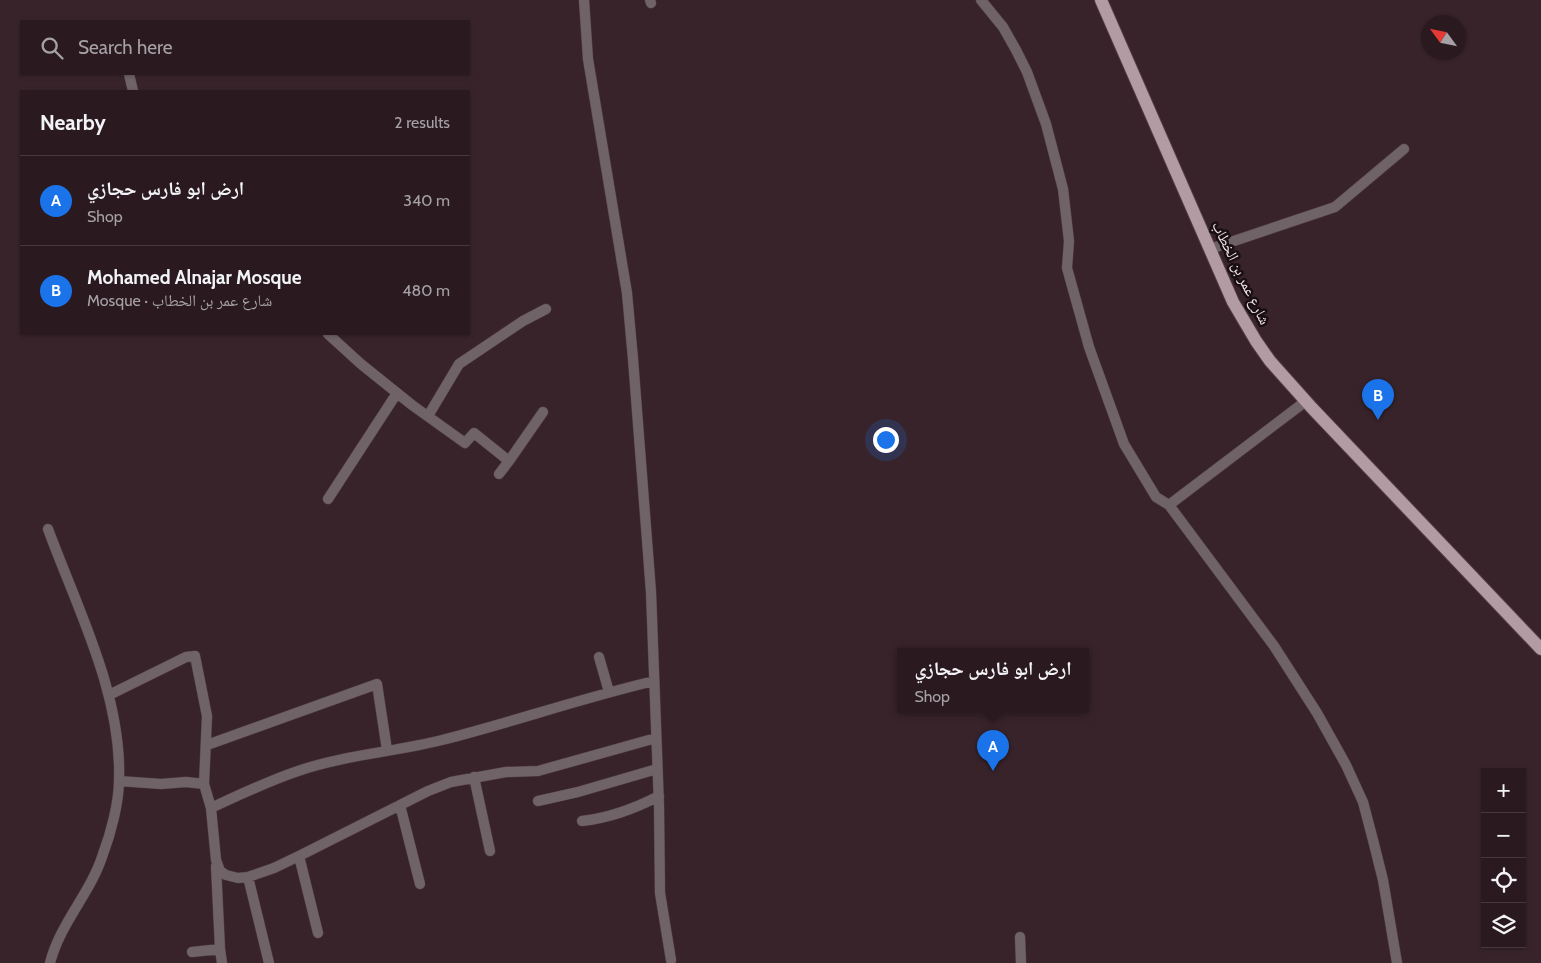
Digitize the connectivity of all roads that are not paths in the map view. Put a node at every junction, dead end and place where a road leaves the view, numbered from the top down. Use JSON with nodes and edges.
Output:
{"nodes":[{"id":1,"x":584,"y":0,"type":"edge"},
{"id":2,"x":981,"y":0,"type":"edge"},
{"id":3,"x":1101,"y":0,"type":"edge"},
{"id":4,"x":129,"y":75,"type":"edge"},
{"id":5,"x":133,"y":90,"type":"edge"},
{"id":6,"x":1404,"y":150,"type":"dead end"},
{"id":7,"x":1210,"y":249,"type":"junction"},
{"id":8,"x":546,"y":308,"type":"dead end"},
{"id":9,"x":329,"y":335,"type":"edge"},
{"id":10,"x":397,"y":393,"type":"junction"},
{"id":11,"x":1306,"y":402,"type":"junction"},
{"id":12,"x":543,"y":412,"type":"dead end"},
{"id":13,"x":428,"y":416,"type":"junction"},
{"id":14,"x":509,"y":461,"type":"junction"},
{"id":15,"x":499,"y":474,"type":"dead end"},
{"id":16,"x":328,"y":499,"type":"dead end"},
{"id":17,"x":1169,"y":505,"type":"junction"},
{"id":18,"x":48,"y":529,"type":"dead end"},
{"id":19,"x":1541,"y":650,"type":"edge"},
{"id":20,"x":599,"y":657,"type":"dead end"},
{"id":21,"x":654,"y":681,"type":"junction"},
{"id":22,"x":609,"y":692,"type":"junction"},
{"id":23,"x":109,"y":694,"type":"junction"},
{"id":24,"x":656,"y":738,"type":"junction"},
{"id":25,"x":206,"y":744,"type":"junction"},
{"id":26,"x":387,"y":750,"type":"junction"},
{"id":27,"x":657,"y":769,"type":"junction"},
{"id":28,"x":474,"y":777,"type":"junction"},
{"id":29,"x":119,"y":781,"type":"junction"},
{"id":30,"x":204,"y":784,"type":"junction"},
{"id":31,"x":659,"y":796,"type":"junction"},
{"id":32,"x":538,"y":801,"type":"dead end"},
{"id":33,"x":400,"y":805,"type":"junction"},
{"id":34,"x":211,"y":808,"type":"junction"},
{"id":35,"x":582,"y":821,"type":"dead end"},
{"id":36,"x":490,"y":851,"type":"dead end"},
{"id":37,"x":299,"y":856,"type":"junction"},
{"id":38,"x":216,"y":860,"type":"junction"},
{"id":39,"x":248,"y":877,"type":"junction"},
{"id":40,"x":420,"y":884,"type":"dead end"},
{"id":41,"x":318,"y":932,"type":"dead end"},
{"id":42,"x":1020,"y":937,"type":"dead end"},
{"id":43,"x":220,"y":948,"type":"junction"},
{"id":44,"x":192,"y":952,"type":"dead end"},
{"id":45,"x":671,"y":960,"type":"dead end"},
{"id":46,"x":50,"y":963,"type":"edge"},
{"id":47,"x":222,"y":963,"type":"edge"},
{"id":48,"x":269,"y":963,"type":"edge"},
{"id":49,"x":1021,"y":963,"type":"edge"},
{"id":50,"x":1397,"y":963,"type":"edge"}],
"edges":[{"from":1,"to":21,"type":"street"},
{"from":2,"to":17,"type":"street"},
{"from":3,"to":7,"type":"main road","name":"شارع عمر بن الخطاب"},
{"from":4,"to":5,"type":"street"},
{"from":6,"to":7,"type":"street"},
{"from":7,"to":11,"type":"main road","name":"شارع عمر بن الخطاب"},
{"from":8,"to":13,"type":"street"},
{"from":9,"to":10,"type":"street"},
{"from":10,"to":13,"type":"street"},
{"from":10,"to":16,"type":"street"},
{"from":11,"to":17,"type":"street"},
{"from":11,"to":19,"type":"main road","name":"شارع عمر بن الخطاب"},
{"from":12,"to":14,"type":"street"},
{"from":13,"to":14,"type":"street"},
{"from":14,"to":15,"type":"street"},
{"from":17,"to":50,"type":"street"},
{"from":18,"to":23,"type":"street"},
{"from":20,"to":22,"type":"street"},
{"from":21,"to":22,"type":"street"},
{"from":21,"to":24,"type":"street"},
{"from":22,"to":26,"type":"street"},
{"from":23,"to":25,"type":"street"},
{"from":23,"to":29,"type":"street"},
{"from":24,"to":27,"type":"street"},
{"from":24,"to":28,"type":"street"},
{"from":25,"to":26,"type":"street"},
{"from":25,"to":30,"type":"street"},
{"from":26,"to":34,"type":"street"},
{"from":27,"to":31,"type":"street"},
{"from":27,"to":32,"type":"street"},
{"from":28,"to":33,"type":"street"},
{"from":28,"to":36,"type":"street"},
{"from":29,"to":30,"type":"street"},
{"from":29,"to":46,"type":"street"},
{"from":30,"to":34,"type":"street"},
{"from":31,"to":35,"type":"street"},
{"from":31,"to":45,"type":"street"},
{"from":33,"to":37,"type":"street"},
{"from":33,"to":40,"type":"street"},
{"from":34,"to":38,"type":"street"},
{"from":37,"to":39,"type":"street"},
{"from":37,"to":41,"type":"street"},
{"from":38,"to":39,"type":"street"},
{"from":38,"to":43,"type":"street"},
{"from":39,"to":48,"type":"street"},
{"from":42,"to":49,"type":"street"},
{"from":43,"to":44,"type":"street"},
{"from":43,"to":47,"type":"street"}]}
